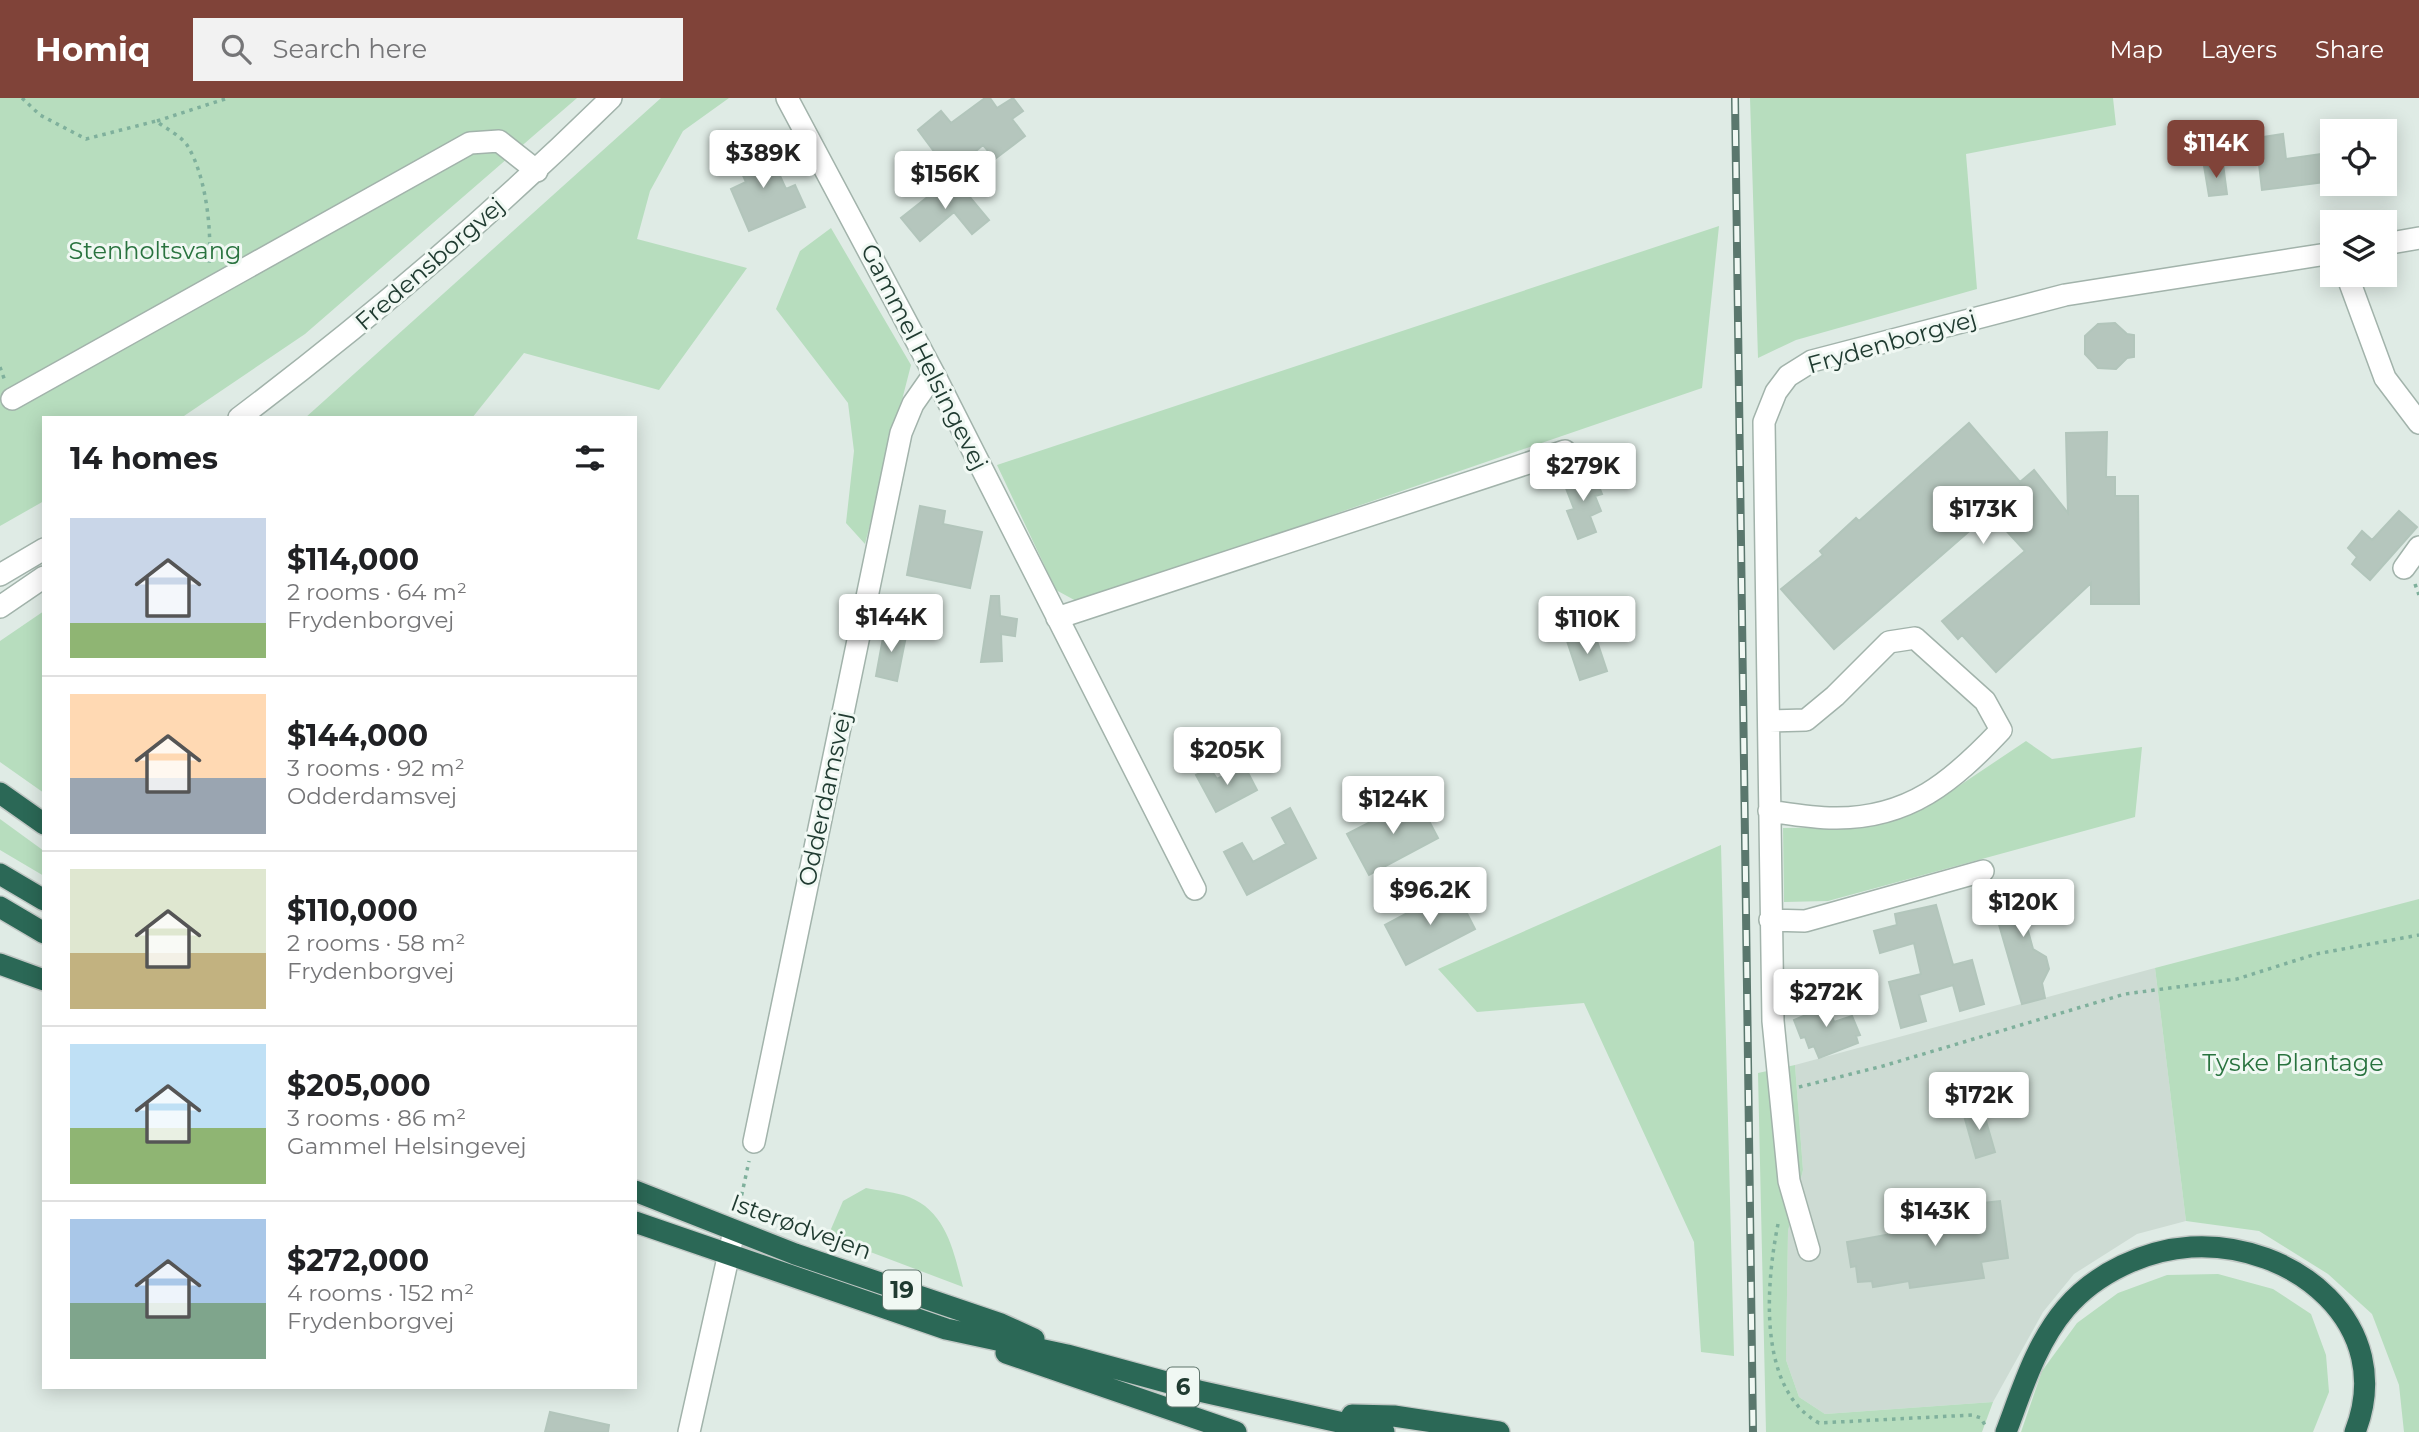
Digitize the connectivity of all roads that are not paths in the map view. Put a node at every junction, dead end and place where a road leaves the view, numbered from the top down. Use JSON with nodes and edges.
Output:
{"nodes":[{"id":1,"x":611,"y":98,"type":"edge"},
{"id":2,"x":787,"y":98,"type":"edge"},
{"id":3,"x":537,"y":171,"type":"junction"},
{"id":4,"x":2419,"y":238,"type":"edge"},
{"id":5,"x":2397,"y":242,"type":"edge"},
{"id":6,"x":2320,"y":255,"type":"edge"},
{"id":7,"x":2351,"y":287,"type":"edge"},
{"id":8,"x":934,"y":374,"type":"junction"},
{"id":9,"x":12,"y":399,"type":"dead end"},
{"id":10,"x":242,"y":416,"type":"edge"},
{"id":11,"x":2419,"y":424,"type":"edge"},
{"id":12,"x":1565,"y":451,"type":"dead end"},
{"id":13,"x":2419,"y":547,"type":"edge"},
{"id":14,"x":42,"y":550,"type":"edge"},
{"id":15,"x":2404,"y":568,"type":"dead end"},
{"id":16,"x":0,"y":575,"type":"edge"},
{"id":17,"x":42,"y":578,"type":"edge"},
{"id":18,"x":0,"y":607,"type":"edge"},
{"id":19,"x":1057,"y":618,"type":"junction"},
{"id":20,"x":1769,"y":721,"type":"junction"},
{"id":21,"x":0,"y":793,"type":"edge"},
{"id":22,"x":1769,"y":811,"type":"junction"},
{"id":23,"x":42,"y":823,"type":"edge"},
{"id":24,"x":1983,"y":871,"type":"dead end"},
{"id":25,"x":0,"y":874,"type":"edge"},
{"id":26,"x":1195,"y":889,"type":"dead end"},
{"id":27,"x":42,"y":899,"type":"edge"},
{"id":28,"x":0,"y":907,"type":"edge"},
{"id":29,"x":1770,"y":920,"type":"junction"},
{"id":30,"x":42,"y":932,"type":"edge"},
{"id":31,"x":0,"y":964,"type":"edge"},
{"id":32,"x":42,"y":979,"type":"edge"},
{"id":33,"x":754,"y":1142,"type":"road end"},
{"id":34,"x":637,"y":1192,"type":"edge"},
{"id":35,"x":637,"y":1223,"type":"edge"},
{"id":36,"x":734,"y":1231,"type":"junction"},
{"id":37,"x":1809,"y":1250,"type":"dead end"},
{"id":38,"x":728,"y":1256,"type":"junction"},
{"id":39,"x":946,"y":1329,"type":"junction"},
{"id":40,"x":1067,"y":1356,"type":"junction"},
{"id":41,"x":1301,"y":1414,"type":"junction"},
{"id":42,"x":2007,"y":1430,"type":"edge"},
{"id":43,"x":690,"y":1432,"type":"edge"},
{"id":44,"x":1236,"y":1432,"type":"edge"},
{"id":45,"x":1384,"y":1432,"type":"edge"},
{"id":46,"x":1499,"y":1432,"type":"edge"},
{"id":47,"x":2355,"y":1432,"type":"edge"}],
"edges":[{"from":1,"to":3,"type":"street","name":"Fredensborgvej"},
{"from":2,"to":8,"type":"street","name":"Gammel Helsingevej"},
{"from":3,"to":9,"type":"street"},
{"from":3,"to":10,"type":"street","name":"Fredensborgvej"},
{"from":4,"to":5,"type":"street"},
{"from":6,"to":20,"type":"street","name":"Frydenborgvej"},
{"from":7,"to":11,"type":"street"},
{"from":8,"to":19,"type":"street","name":"Gammel Helsingevej"},
{"from":8,"to":33,"type":"street","name":"Odderdamsvej"},
{"from":12,"to":19,"type":"street"},
{"from":13,"to":15,"type":"street"},
{"from":14,"to":16,"type":"street"},
{"from":17,"to":18,"type":"street"},
{"from":19,"to":26,"type":"street","name":"Gammel Helsingevej"},
{"from":20,"to":22,"type":"street","name":"Frydenborgvej"},
{"from":20,"to":22,"type":"street"},
{"from":21,"to":23,"type":"highway"},
{"from":22,"to":29,"type":"street","name":"Frydenborgvej"},
{"from":24,"to":29,"type":"street"},
{"from":25,"to":27,"type":"highway"},
{"from":28,"to":30,"type":"highway"},
{"from":29,"to":37,"type":"street","name":"Frydenborgvej"},
{"from":31,"to":32,"type":"highway"},
{"from":34,"to":36,"type":"highway","name":"Isterødvejen","number":"19"},
{"from":35,"to":38,"type":"highway","name":"Isterødvejen","number":"6"},
{"from":36,"to":38,"type":"street"},
{"from":36,"to":40,"type":"highway","name":"Isterødvejen","number":"19"},
{"from":38,"to":39,"type":"highway","name":"Isterødvejen","number":"6"},
{"from":38,"to":43,"type":"street"},
{"from":39,"to":40,"type":"highway","name":"Isterødvejen","number":"6"},
{"from":39,"to":44,"type":"highway"},
{"from":40,"to":41,"type":"highway","name":"Isterødvejen","number":"6"},
{"from":41,"to":45,"type":"highway","name":"Isterødvejen","number":"6"},
{"from":41,"to":46,"type":"highway"},
{"from":42,"to":47,"type":"highway"}]}
